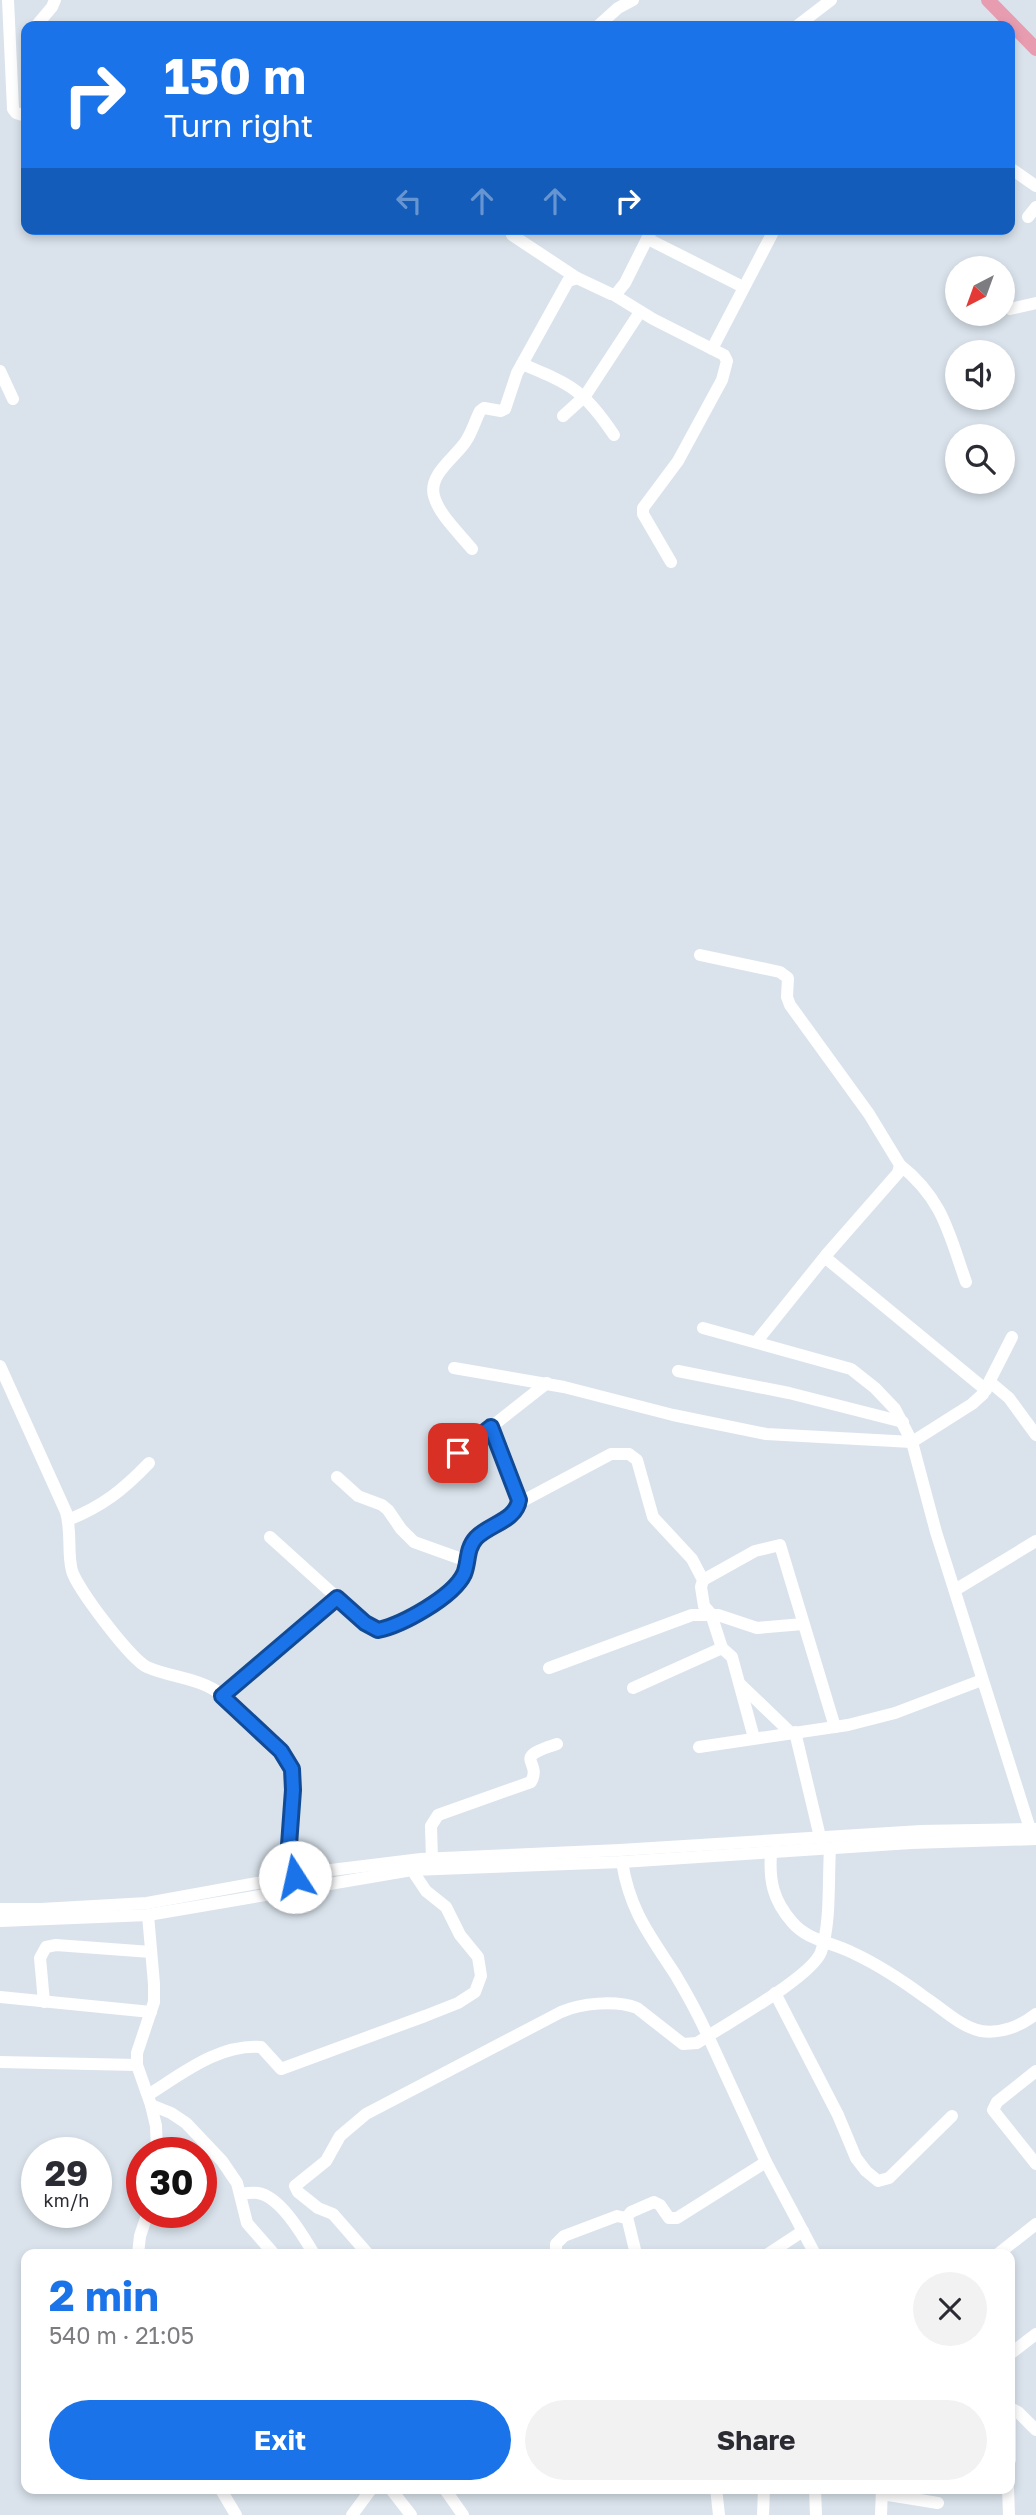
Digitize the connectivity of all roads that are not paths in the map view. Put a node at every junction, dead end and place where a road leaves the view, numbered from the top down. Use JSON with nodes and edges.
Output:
{"nodes":[{"id":1,"x":8,"y":0,"type":"edge"},
{"id":2,"x":55,"y":0,"type":"edge"},
{"id":3,"x":633,"y":0,"type":"edge"},
{"id":4,"x":831,"y":0,"type":"edge"},
{"id":5,"x":989,"y":0,"type":"edge"},
{"id":6,"x":40,"y":21,"type":"edge"},
{"id":7,"x":604,"y":21,"type":"edge"},
{"id":8,"x":804,"y":21,"type":"edge"},
{"id":9,"x":1010,"y":21,"type":"edge"},
{"id":10,"x":1015,"y":26,"type":"edge"},
{"id":11,"x":4,"y":29,"type":"edge"},
{"id":12,"x":1036,"y":47,"type":"edge"},
{"id":13,"x":21,"y":115,"type":"edge"},
{"id":14,"x":1015,"y":171,"type":"edge"},
{"id":15,"x":1036,"y":186,"type":"edge"},
{"id":16,"x":512,"y":235,"type":"dead end"},
{"id":17,"x":649,"y":235,"type":"edge"},
{"id":18,"x":652,"y":235,"type":"edge"},
{"id":19,"x":771,"y":235,"type":"edge"},
{"id":20,"x":577,"y":278,"type":"junction"},
{"id":21,"x":743,"y":287,"type":"junction"},
{"id":22,"x":614,"y":295,"type":"junction"},
{"id":23,"x":1036,"y":303,"type":"edge"},
{"id":24,"x":1015,"y":308,"type":"edge"},
{"id":25,"x":640,"y":312,"type":"junction"},
{"id":26,"x":712,"y":349,"type":"junction"},
{"id":27,"x":522,"y":364,"type":"junction"},
{"id":28,"x":0,"y":371,"type":"edge"},
{"id":29,"x":585,"y":396,"type":"junction"},
{"id":30,"x":13,"y":399,"type":"dead end"},
{"id":31,"x":563,"y":416,"type":"dead end"},
{"id":32,"x":614,"y":435,"type":"dead end"},
{"id":33,"x":472,"y":550,"type":"dead end"},
{"id":34,"x":671,"y":562,"type":"dead end"},
{"id":35,"x":700,"y":955,"type":"dead end"},
{"id":36,"x":900,"y":1165,"type":"junction"},
{"id":37,"x":827,"y":1254,"type":"junction"},
{"id":38,"x":966,"y":1282,"type":"dead end"},
{"id":39,"x":703,"y":1328,"type":"dead end"},
{"id":40,"x":1012,"y":1337,"type":"dead end"},
{"id":41,"x":757,"y":1341,"type":"junction"},
{"id":42,"x":0,"y":1366,"type":"edge"},
{"id":43,"x":454,"y":1368,"type":"dead end"},
{"id":44,"x":677,"y":1371,"type":"dead end"},
{"id":45,"x":547,"y":1383,"type":"junction"},
{"id":46,"x":988,"y":1386,"type":"junction"},
{"id":47,"x":903,"y":1422,"type":"junction"},
{"id":48,"x":491,"y":1427,"type":"junction"},
{"id":49,"x":1036,"y":1435,"type":"edge"},
{"id":50,"x":912,"y":1442,"type":"junction"},
{"id":51,"x":458,"y":1453,"type":"dead end"},
{"id":52,"x":149,"y":1463,"type":"dead end"},
{"id":53,"x":337,"y":1477,"type":"dead end"},
{"id":54,"x":519,"y":1503,"type":"junction"},
{"id":55,"x":68,"y":1520,"type":"junction"},
{"id":56,"x":270,"y":1537,"type":"dead end"},
{"id":57,"x":1036,"y":1541,"type":"edge"},
{"id":58,"x":467,"y":1561,"type":"junction"},
{"id":59,"x":703,"y":1580,"type":"junction"},
{"id":60,"x":955,"y":1590,"type":"junction"},
{"id":61,"x":337,"y":1598,"type":"junction"},
{"id":62,"x":711,"y":1614,"type":"junction"},
{"id":63,"x":803,"y":1624,"type":"junction"},
{"id":64,"x":722,"y":1648,"type":"junction"},
{"id":65,"x":549,"y":1668,"type":"dead end"},
{"id":66,"x":982,"y":1680,"type":"junction"},
{"id":67,"x":739,"y":1684,"type":"junction"},
{"id":68,"x":633,"y":1688,"type":"dead end"},
{"id":69,"x":222,"y":1696,"type":"junction"},
{"id":70,"x":835,"y":1727,"type":"junction"},
{"id":71,"x":793,"y":1732,"type":"junction"},
{"id":72,"x":754,"y":1738,"type":"junction"},
{"id":73,"x":557,"y":1744,"type":"dead end"},
{"id":74,"x":699,"y":1746,"type":"dead end"},
{"id":75,"x":1034,"y":1832,"type":"edge"},
{"id":76,"x":820,"y":1837,"type":"junction"},
{"id":77,"x":830,"y":1849,"type":"junction"},
{"id":78,"x":771,"y":1853,"type":"junction"},
{"id":79,"x":432,"y":1859,"type":"junction"},
{"id":80,"x":622,"y":1862,"type":"junction"},
{"id":81,"x":412,"y":1870,"type":"junction"},
{"id":82,"x":295,"y":1877,"type":"junction"},
{"id":83,"x":0,"y":1909,"type":"edge"},
{"id":84,"x":148,"y":1915,"type":"junction"},
{"id":85,"x":0,"y":1921,"type":"edge"},
{"id":86,"x":824,"y":1942,"type":"junction"},
{"id":87,"x":152,"y":1952,"type":"junction"},
{"id":88,"x":775,"y":1993,"type":"junction"},
{"id":89,"x":0,"y":1997,"type":"edge"},
{"id":90,"x":44,"y":2002,"type":"junction"},
{"id":91,"x":151,"y":2012,"type":"junction"},
{"id":92,"x":1036,"y":2014,"type":"edge"},
{"id":93,"x":708,"y":2036,"type":"junction"},
{"id":94,"x":0,"y":2062,"type":"edge"},
{"id":95,"x":137,"y":2065,"type":"junction"},
{"id":96,"x":1036,"y":2071,"type":"edge"},
{"id":97,"x":150,"y":2100,"type":"junction"},
{"id":98,"x":952,"y":2116,"type":"dead end"},
{"id":99,"x":156,"y":2137,"type":"edge"},
{"id":100,"x":766,"y":2162,"type":"junction"},
{"id":101,"x":1036,"y":2164,"type":"edge"},
{"id":102,"x":242,"y":2194,"type":"junction"},
{"id":103,"x":626,"y":2218,"type":"junction"},
{"id":104,"x":1036,"y":2224,"type":"edge"},
{"id":105,"x":143,"y":2228,"type":"edge"},
{"id":106,"x":803,"y":2231,"type":"junction"},
{"id":107,"x":139,"y":2249,"type":"edge"},
{"id":108,"x":266,"y":2249,"type":"edge"},
{"id":109,"x":311,"y":2249,"type":"edge"},
{"id":110,"x":364,"y":2249,"type":"edge"},
{"id":111,"x":556,"y":2249,"type":"edge"},
{"id":112,"x":635,"y":2249,"type":"edge"},
{"id":113,"x":776,"y":2249,"type":"edge"},
{"id":114,"x":812,"y":2249,"type":"edge"},
{"id":115,"x":1004,"y":2249,"type":"edge"},
{"id":116,"x":1036,"y":2334,"type":"edge"},
{"id":117,"x":1015,"y":2350,"type":"edge"},
{"id":118,"x":1015,"y":2411,"type":"edge"},
{"id":119,"x":1036,"y":2430,"type":"edge"},
{"id":120,"x":224,"y":2494,"type":"edge"},
{"id":121,"x":368,"y":2494,"type":"edge"},
{"id":122,"x":395,"y":2494,"type":"edge"},
{"id":123,"x":448,"y":2494,"type":"edge"},
{"id":124,"x":717,"y":2494,"type":"edge"},
{"id":125,"x":764,"y":2494,"type":"edge"},
{"id":126,"x":815,"y":2494,"type":"edge"},
{"id":127,"x":882,"y":2494,"type":"edge"},
{"id":128,"x":896,"y":2494,"type":"edge"},
{"id":129,"x":1008,"y":2494,"type":"edge"},
{"id":130,"x":938,"y":2503,"type":"dead end"},
{"id":131,"x":236,"y":2515,"type":"edge"},
{"id":132,"x":352,"y":2515,"type":"edge"},
{"id":133,"x":411,"y":2515,"type":"edge"},
{"id":134,"x":463,"y":2515,"type":"edge"},
{"id":135,"x":719,"y":2515,"type":"edge"},
{"id":136,"x":763,"y":2515,"type":"edge"},
{"id":137,"x":816,"y":2515,"type":"edge"},
{"id":138,"x":881,"y":2515,"type":"edge"},
{"id":139,"x":1009,"y":2515,"type":"edge"}],
"edges":[{"from":1,"to":11,"type":"street"},
{"from":2,"to":6,"type":"street"},
{"from":3,"to":7,"type":"street"},
{"from":4,"to":8,"type":"street"},
{"from":5,"to":9,"type":"main road"},
{"from":10,"to":12,"type":"main road"},
{"from":11,"to":13,"type":"street"},
{"from":14,"to":15,"type":"street"},
{"from":16,"to":20,"type":"street"},
{"from":17,"to":22,"type":"street"},
{"from":18,"to":21,"type":"street"},
{"from":19,"to":21,"type":"street"},
{"from":20,"to":22,"type":"street"},
{"from":20,"to":27,"type":"street"},
{"from":21,"to":26,"type":"street"},
{"from":22,"to":25,"type":"street"},
{"from":23,"to":24,"type":"street"},
{"from":25,"to":26,"type":"street"},
{"from":25,"to":29,"type":"street"},
{"from":26,"to":34,"type":"street"},
{"from":27,"to":29,"type":"street"},
{"from":27,"to":33,"type":"street"},
{"from":28,"to":30,"type":"street"},
{"from":29,"to":31,"type":"street"},
{"from":29,"to":32,"type":"street"},
{"from":35,"to":36,"type":"street"},
{"from":36,"to":37,"type":"street"},
{"from":36,"to":38,"type":"street"},
{"from":37,"to":41,"type":"street"},
{"from":37,"to":46,"type":"street"},
{"from":39,"to":41,"type":"street"},
{"from":40,"to":46,"type":"street"},
{"from":41,"to":47,"type":"street"},
{"from":42,"to":55,"type":"street"},
{"from":43,"to":45,"type":"street"},
{"from":44,"to":47,"type":"street"},
{"from":45,"to":48,"type":"street"},
{"from":45,"to":50,"type":"street"},
{"from":46,"to":49,"type":"street"},
{"from":46,"to":50,"type":"street"},
{"from":47,"to":50,"type":"street"},
{"from":48,"to":51,"type":"street"},
{"from":48,"to":54,"type":"street"},
{"from":50,"to":60,"type":"street"},
{"from":52,"to":55,"type":"street"},
{"from":53,"to":58,"type":"street"},
{"from":54,"to":58,"type":"street"},
{"from":54,"to":59,"type":"street"},
{"from":55,"to":69,"type":"street"},
{"from":56,"to":61,"type":"street"},
{"from":57,"to":60,"type":"street"},
{"from":58,"to":61,"type":"street"},
{"from":59,"to":62,"type":"street"},
{"from":59,"to":63,"type":"street"},
{"from":60,"to":66,"type":"street"},
{"from":61,"to":69,"type":"street"},
{"from":62,"to":63,"type":"street"},
{"from":62,"to":64,"type":"street"},
{"from":62,"to":65,"type":"street"},
{"from":63,"to":70,"type":"street"},
{"from":64,"to":67,"type":"street"},
{"from":64,"to":68,"type":"street"},
{"from":66,"to":70,"type":"street"},
{"from":66,"to":75,"type":"street"},
{"from":67,"to":71,"type":"street"},
{"from":67,"to":72,"type":"street"},
{"from":69,"to":82,"type":"street"},
{"from":70,"to":71,"type":"street"},
{"from":71,"to":72,"type":"street"},
{"from":71,"to":76,"type":"street"},
{"from":72,"to":74,"type":"street"},
{"from":73,"to":79,"type":"street"},
{"from":75,"to":76,"type":"street"},
{"from":75,"to":77,"type":"street"},
{"from":76,"to":79,"type":"street"},
{"from":77,"to":78,"type":"street"},
{"from":77,"to":86,"type":"street"},
{"from":78,"to":80,"type":"street"},
{"from":78,"to":86,"type":"street"},
{"from":79,"to":82,"type":"street"},
{"from":80,"to":81,"type":"street"},
{"from":80,"to":93,"type":"street"},
{"from":81,"to":84,"type":"street"},
{"from":81,"to":97,"type":"street"},
{"from":82,"to":83,"type":"street"},
{"from":84,"to":85,"type":"street"},
{"from":84,"to":87,"type":"street"},
{"from":86,"to":88,"type":"street"},
{"from":86,"to":92,"type":"street"},
{"from":87,"to":90,"type":"street"},
{"from":87,"to":91,"type":"street"},
{"from":88,"to":93,"type":"street"},
{"from":88,"to":98,"type":"street"},
{"from":89,"to":90,"type":"street"},
{"from":90,"to":91,"type":"street"},
{"from":91,"to":95,"type":"street"},
{"from":93,"to":100,"type":"street"},
{"from":93,"to":110,"type":"street"},
{"from":94,"to":95,"type":"street"},
{"from":95,"to":97,"type":"street"},
{"from":96,"to":101,"type":"street"},
{"from":97,"to":99,"type":"street"},
{"from":97,"to":102,"type":"street"},
{"from":100,"to":103,"type":"street"},
{"from":100,"to":106,"type":"street"},
{"from":102,"to":108,"type":"street"},
{"from":102,"to":109,"type":"street"},
{"from":103,"to":111,"type":"street"},
{"from":103,"to":112,"type":"street"},
{"from":104,"to":115,"type":"street"},
{"from":105,"to":107,"type":"street"},
{"from":106,"to":113,"type":"street"},
{"from":106,"to":114,"type":"street"},
{"from":116,"to":117,"type":"street"},
{"from":118,"to":119,"type":"street"},
{"from":120,"to":131,"type":"street"},
{"from":121,"to":132,"type":"street"},
{"from":122,"to":133,"type":"street"},
{"from":123,"to":134,"type":"street"},
{"from":124,"to":135,"type":"street"},
{"from":125,"to":136,"type":"street"},
{"from":126,"to":137,"type":"street"},
{"from":127,"to":138,"type":"street"},
{"from":128,"to":130,"type":"street"},
{"from":129,"to":139,"type":"street"}]}
